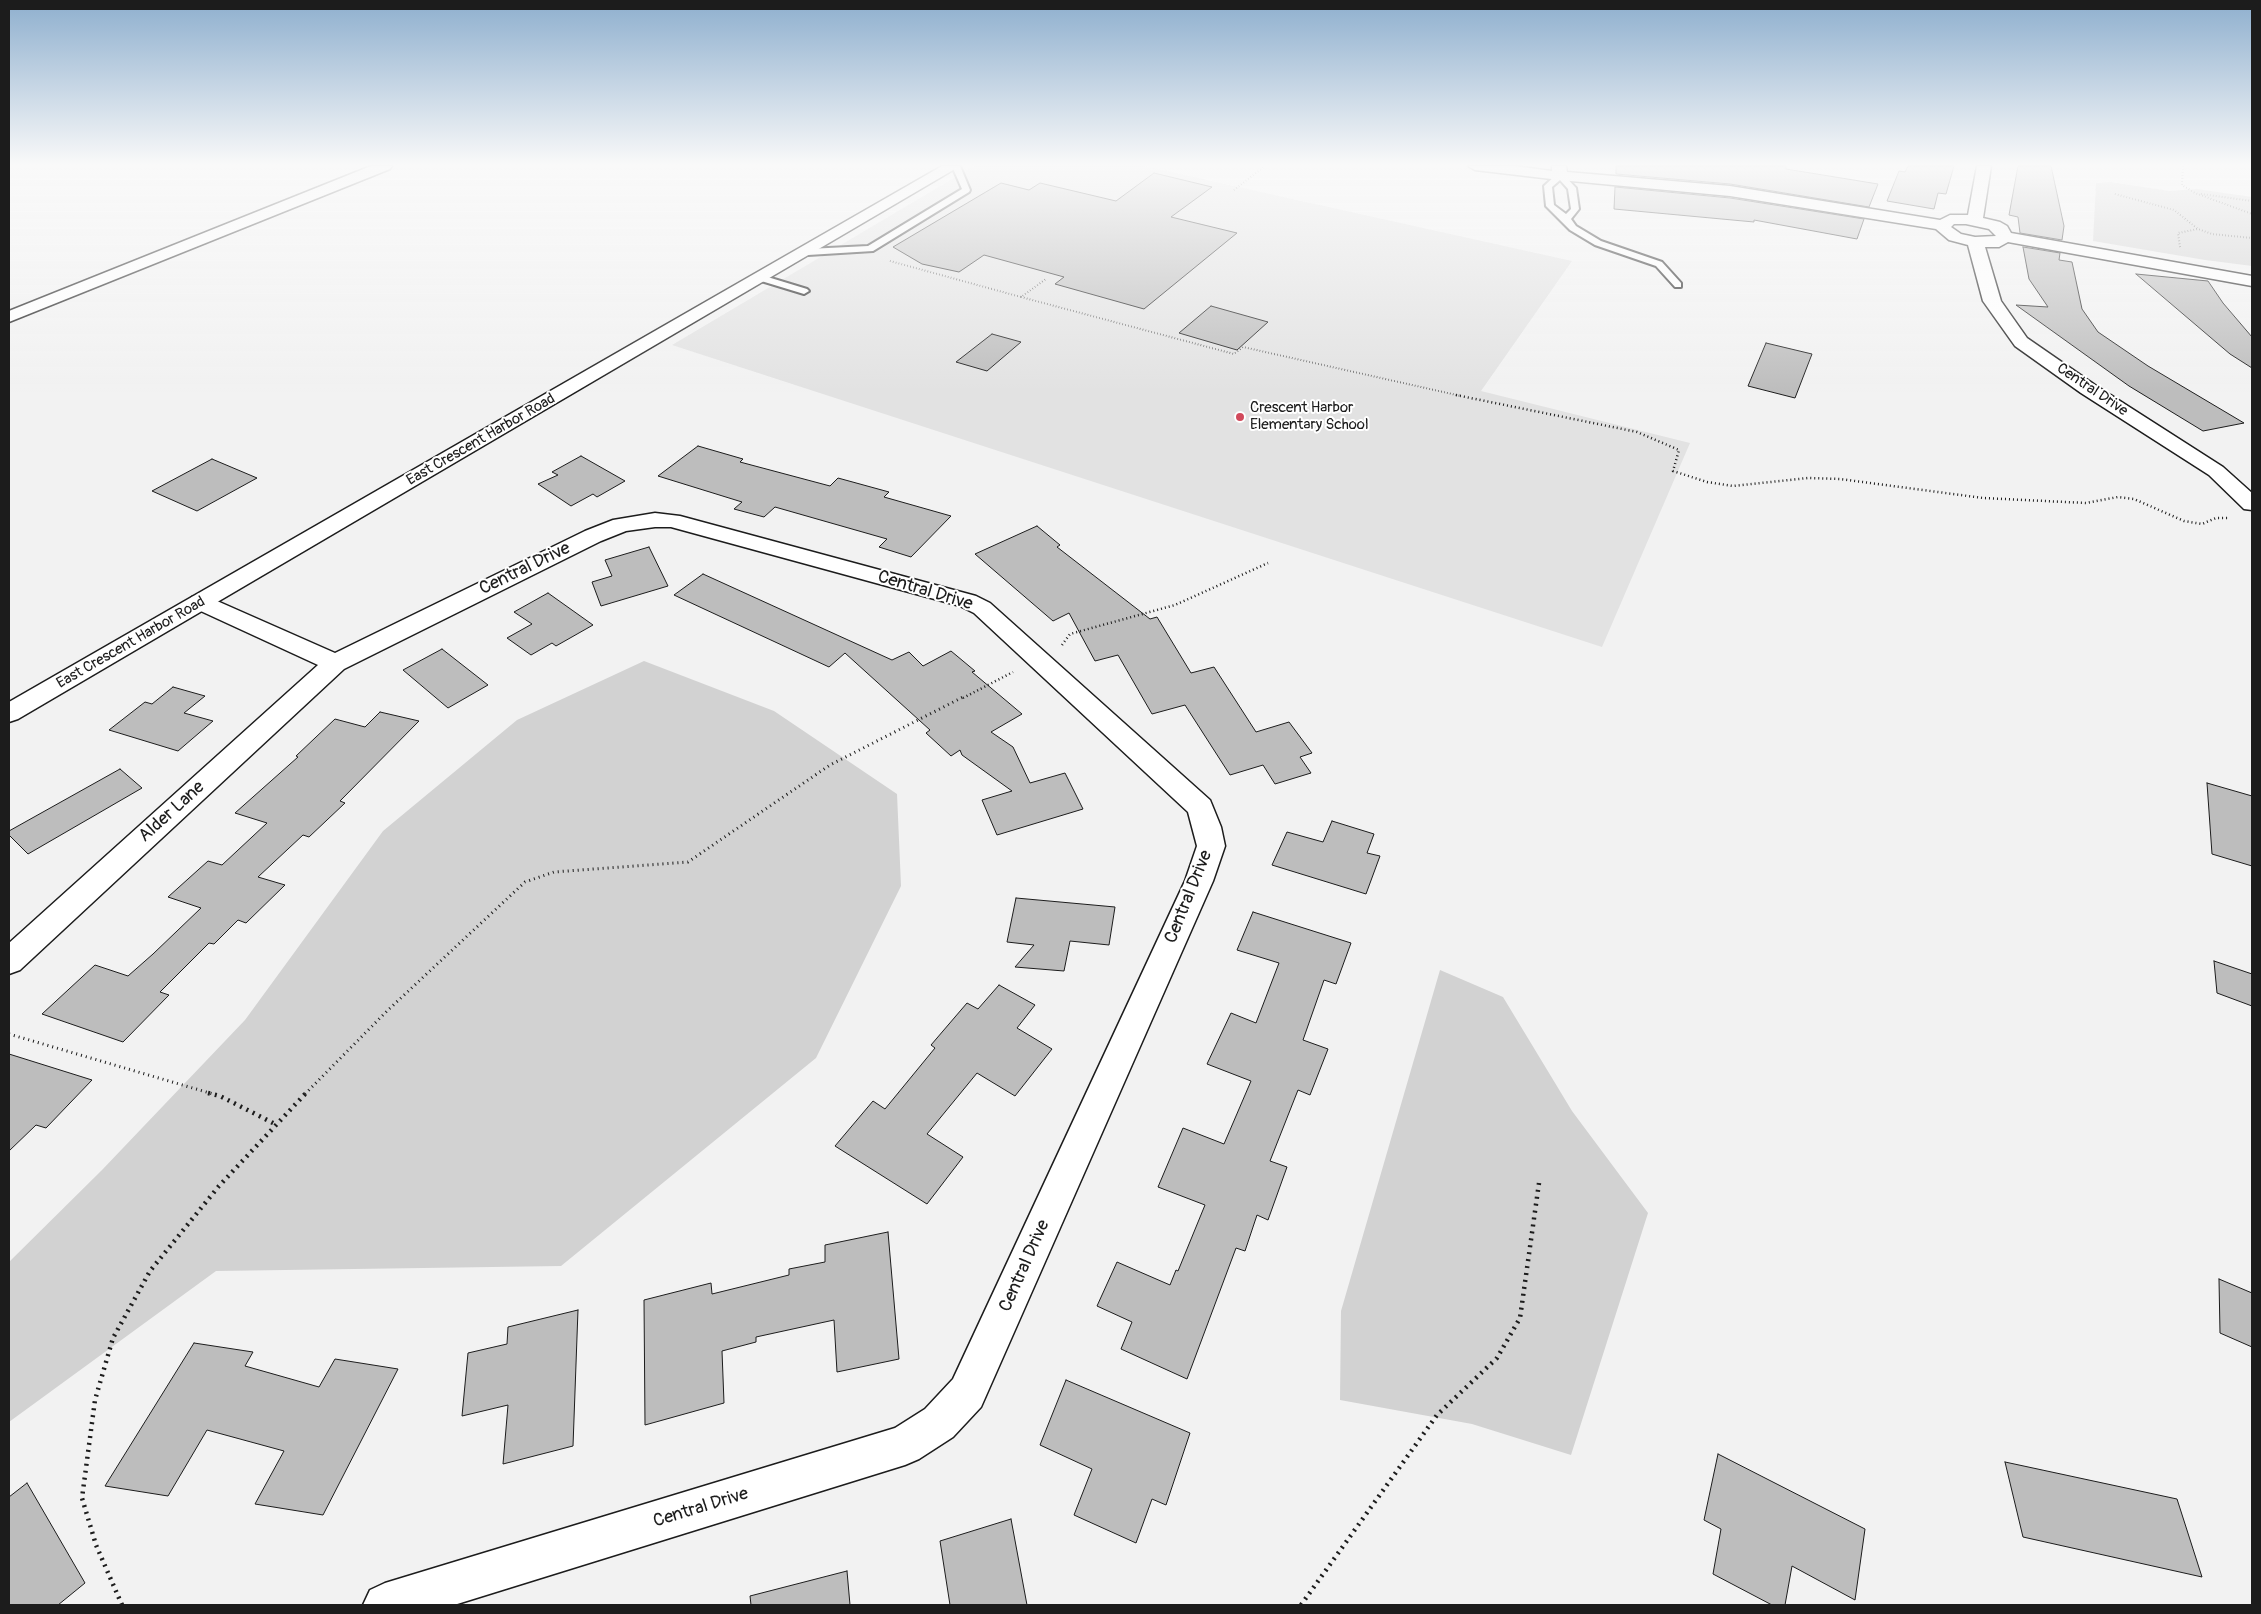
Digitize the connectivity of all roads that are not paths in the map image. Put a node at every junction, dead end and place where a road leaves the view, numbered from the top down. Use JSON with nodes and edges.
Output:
{"nodes":[{"id":1,"x":197,"y":241,"type":"edge"},
{"id":2,"x":826,"y":241,"type":"edge"},
{"id":3,"x":882,"y":241,"type":"edge"},
{"id":4,"x":1595,"y":241,"type":"edge"},
{"id":5,"x":2000,"y":241,"type":"edge"},
{"id":6,"x":2030,"y":241,"type":"edge"},
{"id":7,"x":1975,"y":242,"type":"joint"},
{"id":8,"x":808,"y":252,"type":"junction"},
{"id":9,"x":761,"y":278,"type":"junction"},
{"id":10,"x":2252,"y":281,"type":"edge"},
{"id":11,"x":1678,"y":285,"type":"dead end"},
{"id":12,"x":804,"y":292,"type":"dead end"},
{"id":13,"x":9,"y":317,"type":"edge"},
{"id":14,"x":2252,"y":504,"type":"edge"},
{"id":15,"x":200,"y":602,"type":"junction"},
{"id":16,"x":336,"y":663,"type":"junction"},
{"id":17,"x":9,"y":713,"type":"edge"},
{"id":18,"x":9,"y":961,"type":"edge"},
{"id":19,"x":385,"y":1605,"type":"edge"}],
"edges":[{"from":1,"to":13,"type":"street"},
{"from":2,"to":8,"type":"street","name":"East Crescent Harbor Road"},
{"from":3,"to":8,"type":"lane"},
{"from":4,"to":11,"type":"lane"},
{"from":5,"to":7,"type":"street"},
{"from":6,"to":10,"type":"street"},
{"from":7,"to":14,"type":"street","name":"Central Drive"},
{"from":8,"to":9,"type":"street","name":"East Crescent Harbor Road"},
{"from":9,"to":12,"type":"lane"},
{"from":9,"to":15,"type":"street","name":"East Crescent Harbor Road"},
{"from":15,"to":16,"type":"street"},
{"from":15,"to":17,"type":"street","name":"East Crescent Harbor Road"},
{"from":16,"to":18,"type":"street","name":"Alder Lane"},
{"from":16,"to":19,"type":"street","name":"Central Drive"}]}
